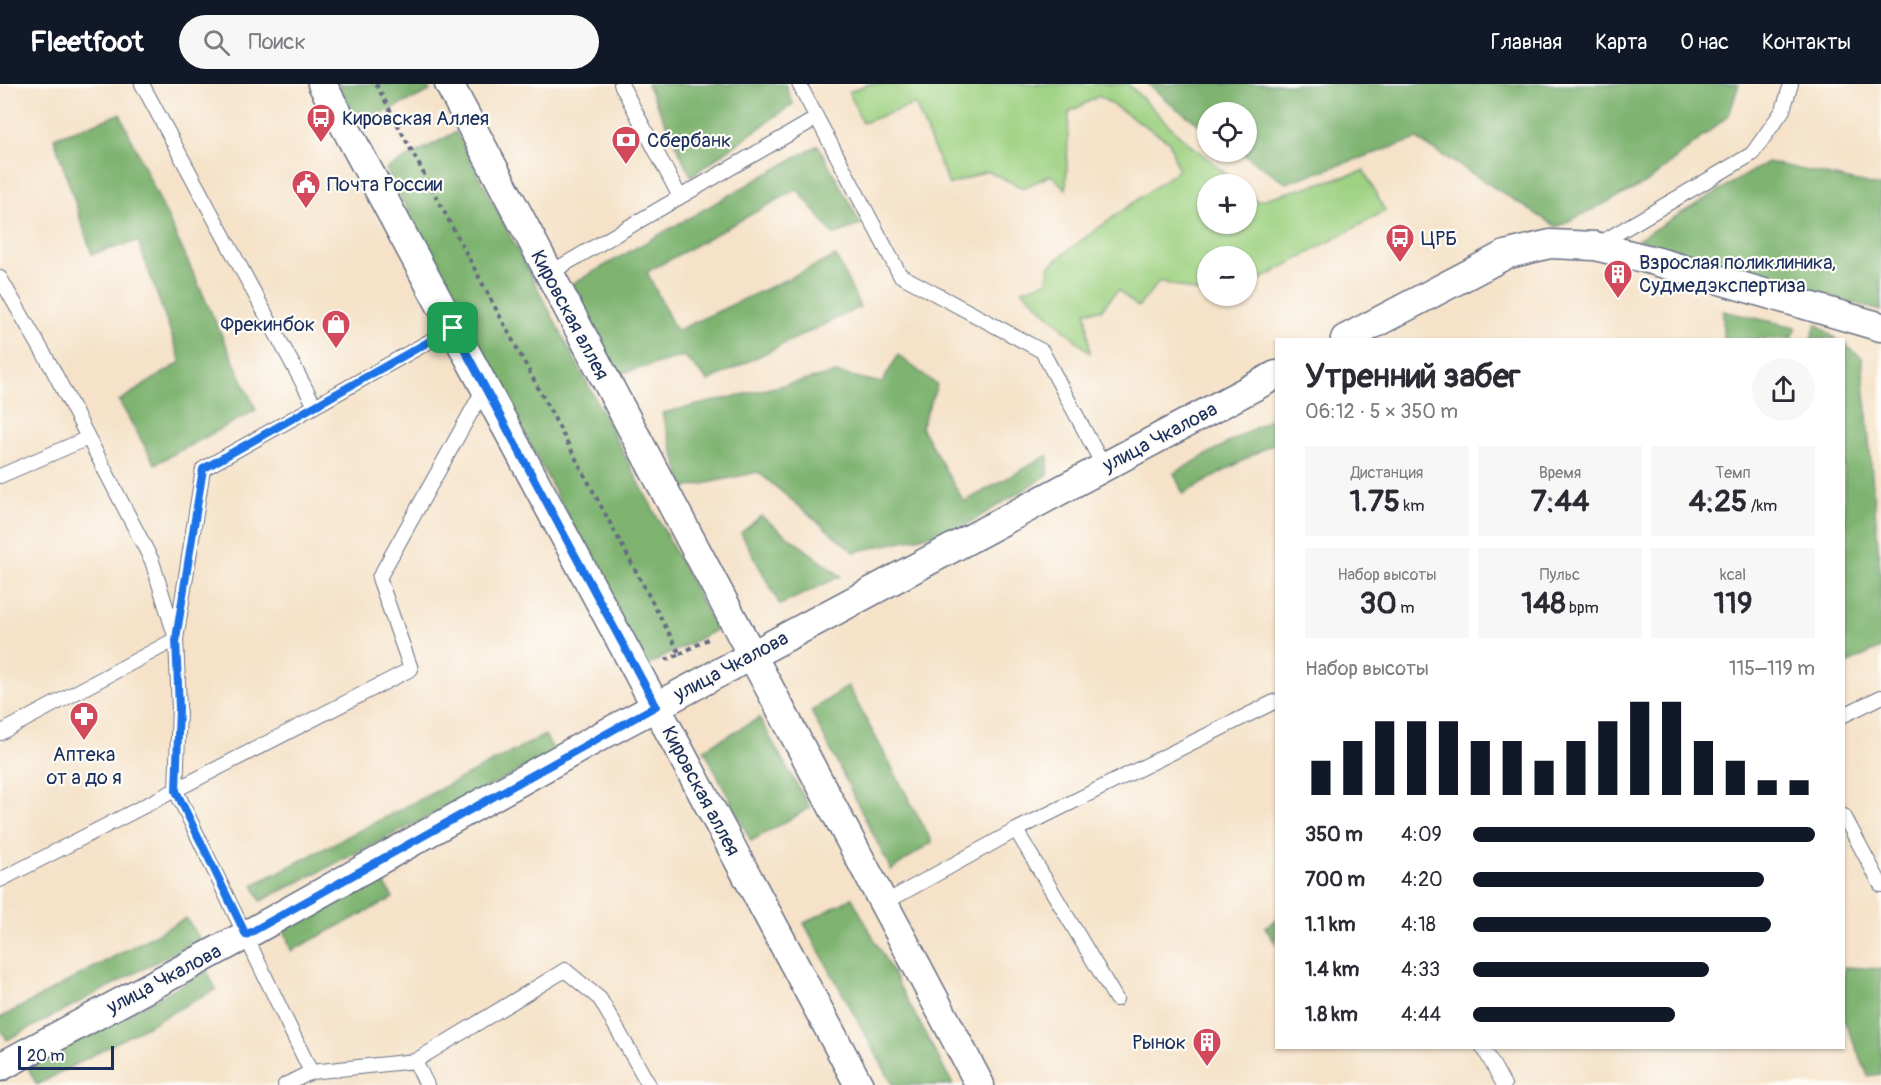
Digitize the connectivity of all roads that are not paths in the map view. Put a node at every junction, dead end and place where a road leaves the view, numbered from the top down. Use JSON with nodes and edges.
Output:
{"nodes":[{"id":1,"x":142,"y":84,"type":"edge"},
{"id":2,"x":322,"y":84,"type":"edge"},
{"id":3,"x":449,"y":84,"type":"edge"},
{"id":4,"x":621,"y":84,"type":"edge"},
{"id":5,"x":799,"y":84,"type":"edge"},
{"id":6,"x":1791,"y":84,"type":"edge"},
{"id":7,"x":817,"y":118,"type":"junction"},
{"id":8,"x":680,"y":197,"type":"junction"},
{"id":9,"x":1595,"y":246,"type":"junction"},
{"id":10,"x":548,"y":274,"type":"junction"},
{"id":11,"x":0,"y":278,"type":"edge"},
{"id":12,"x":1881,"y":327,"type":"edge"},
{"id":13,"x":453,"y":328,"type":"junction"},
{"id":14,"x":1347,"y":338,"type":"edge"},
{"id":15,"x":1275,"y":376,"type":"edge"},
{"id":16,"x":485,"y":387,"type":"junction"},
{"id":17,"x":315,"y":406,"type":"junction"},
{"id":18,"x":88,"y":438,"type":"junction"},
{"id":19,"x":1104,"y":467,"type":"junction"},
{"id":20,"x":0,"y":476,"type":"edge"},
{"id":21,"x":176,"y":639,"type":"junction"},
{"id":22,"x":751,"y":655,"type":"junction"},
{"id":23,"x":1881,"y":697,"type":"edge"},
{"id":24,"x":1275,"y":701,"type":"edge"},
{"id":25,"x":656,"y":706,"type":"junction"},
{"id":26,"x":1845,"y":715,"type":"edge"},
{"id":27,"x":0,"y":733,"type":"edge"},
{"id":28,"x":176,"y":791,"type":"junction"},
{"id":29,"x":1845,"y":818,"type":"edge"},
{"id":30,"x":1016,"y":830,"type":"junction"},
{"id":31,"x":0,"y":880,"type":"edge"},
{"id":32,"x":1881,"y":885,"type":"edge"},
{"id":33,"x":884,"y":903,"type":"junction"},
{"id":34,"x":246,"y":935,"type":"junction"},
{"id":35,"x":1116,"y":999,"type":"dead end"},
{"id":36,"x":1484,"y":1049,"type":"edge"},
{"id":37,"x":415,"y":1061,"type":"junction"},
{"id":38,"x":0,"y":1067,"type":"edge"},
{"id":39,"x":311,"y":1072,"type":"junction"},
{"id":40,"x":0,"y":1080,"type":"edge"},
{"id":41,"x":3,"y":1085,"type":"edge"},
{"id":42,"x":285,"y":1085,"type":"edge"},
{"id":43,"x":427,"y":1085,"type":"edge"},
{"id":44,"x":649,"y":1085,"type":"edge"},
{"id":45,"x":859,"y":1085,"type":"edge"},
{"id":46,"x":980,"y":1085,"type":"edge"},
{"id":47,"x":1504,"y":1085,"type":"edge"}],
"edges":[{"from":1,"to":17,"type":"lane"},
{"from":2,"to":13,"type":"street","name":"Кировская аллея"},
{"from":3,"to":10,"type":"street","name":"Кировская аллея"},
{"from":4,"to":8,"type":"lane"},
{"from":5,"to":7,"type":"lane"},
{"from":6,"to":9,"type":"lane"},
{"from":7,"to":8,"type":"lane"},
{"from":7,"to":19,"type":"lane"},
{"from":8,"to":10,"type":"lane"},
{"from":9,"to":12,"type":"street"},
{"from":9,"to":14,"type":"street"},
{"from":10,"to":22,"type":"street","name":"Кировская аллея"},
{"from":11,"to":18,"type":"lane"},
{"from":13,"to":16,"type":"street","name":"Кировская аллея"},
{"from":13,"to":17,"type":"lane"},
{"from":15,"to":19,"type":"street","name":"улица Чкалова"},
{"from":16,"to":25,"type":"street","name":"Кировская аллея"},
{"from":16,"to":28,"type":"lane"},
{"from":17,"to":21,"type":"lane"},
{"from":18,"to":20,"type":"lane"},
{"from":18,"to":21,"type":"lane"},
{"from":19,"to":22,"type":"street","name":"улица Чкалова"},
{"from":21,"to":27,"type":"lane"},
{"from":21,"to":28,"type":"lane"},
{"from":22,"to":25,"type":"street","name":"улица Чкалова"},
{"from":22,"to":33,"type":"street","name":"Кировская аллея"},
{"from":23,"to":26,"type":"lane"},
{"from":24,"to":30,"type":"lane"},
{"from":25,"to":34,"type":"street","name":"улица Чкалова"},
{"from":25,"to":45,"type":"street","name":"Кировская аллея"},
{"from":28,"to":31,"type":"lane"},
{"from":28,"to":34,"type":"lane"},
{"from":29,"to":32,"type":"lane"},
{"from":30,"to":33,"type":"lane"},
{"from":30,"to":35,"type":"lane"},
{"from":33,"to":46,"type":"street","name":"Кировская аллея"},
{"from":34,"to":38,"type":"street","name":"улица Чкалова"},
{"from":34,"to":39,"type":"lane"},
{"from":36,"to":47,"type":"lane"},
{"from":37,"to":39,"type":"lane"},
{"from":37,"to":43,"type":"lane"},
{"from":37,"to":44,"type":"lane"},
{"from":39,"to":42,"type":"lane"},
{"from":40,"to":41,"type":"street"}]}
